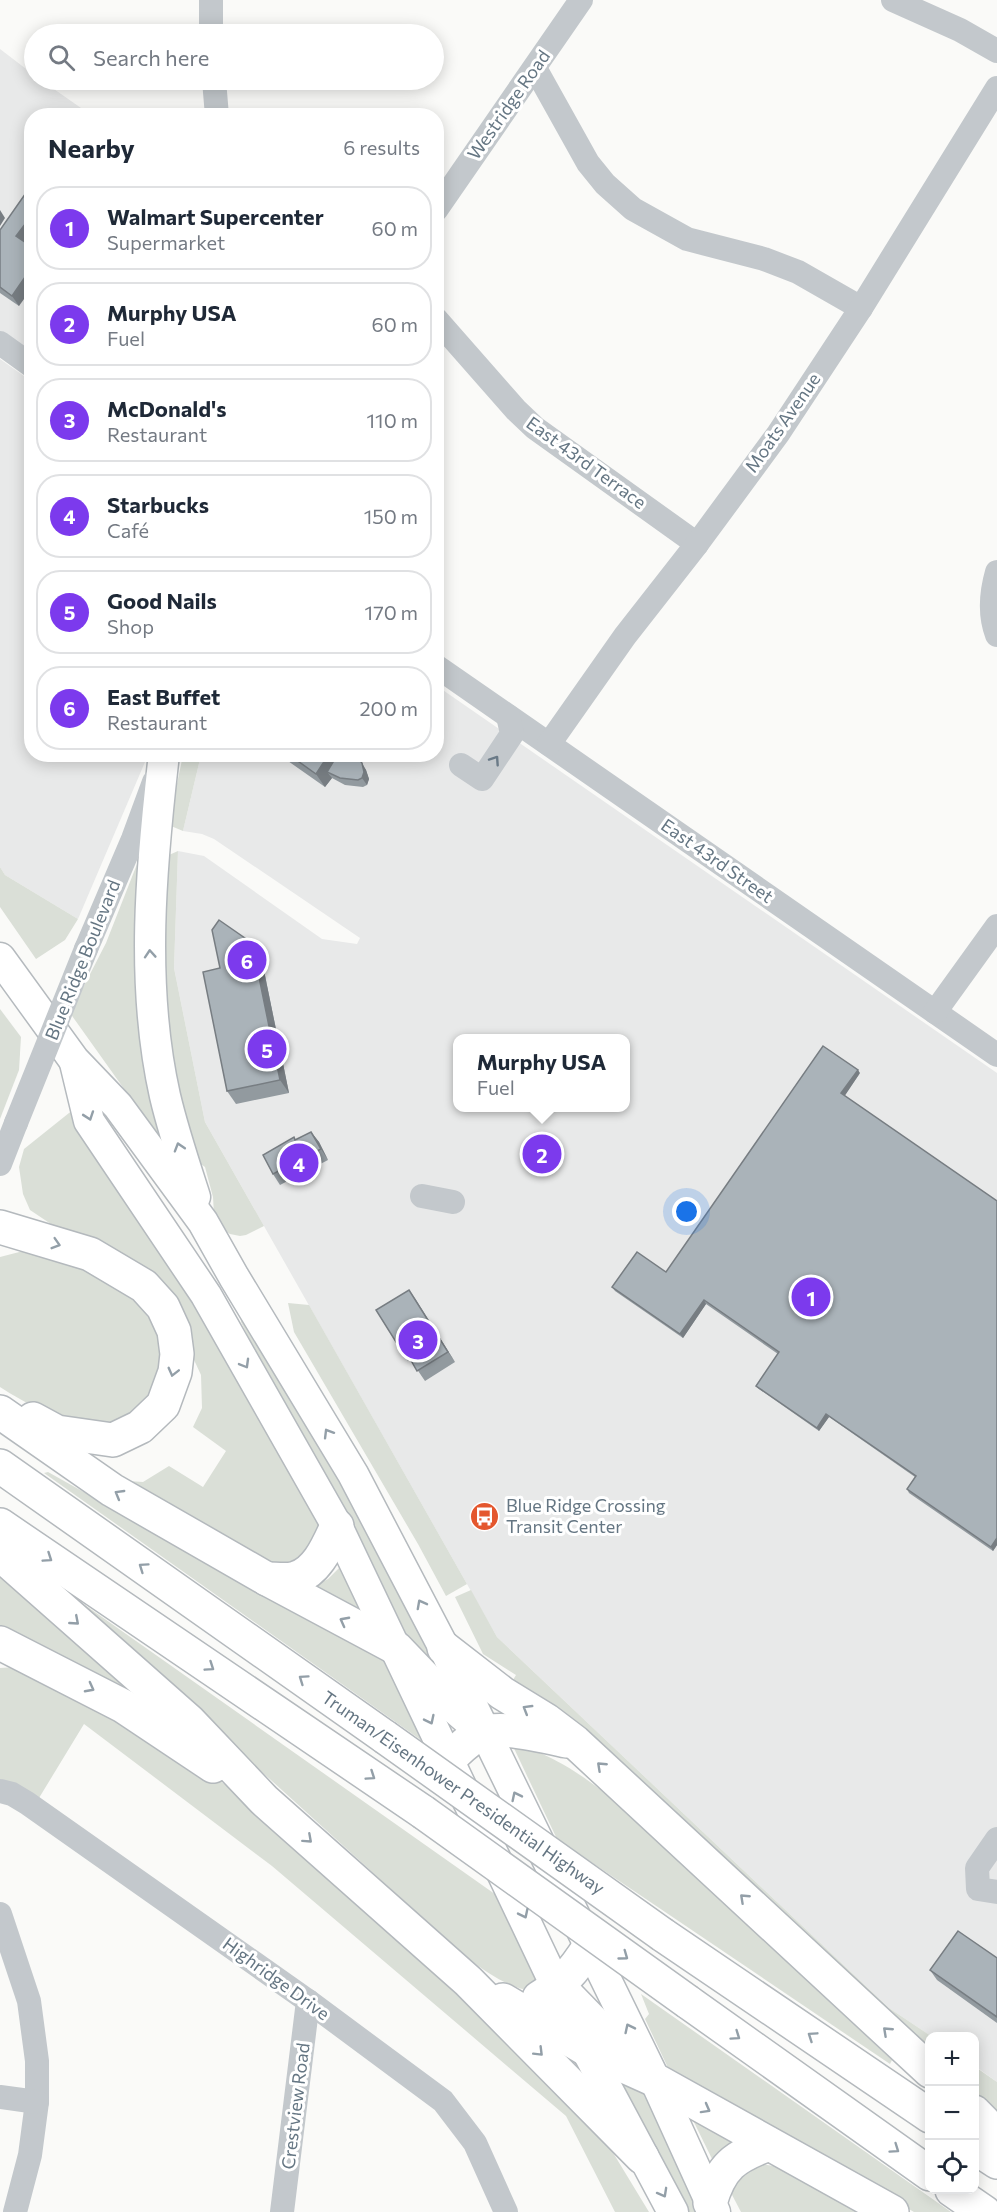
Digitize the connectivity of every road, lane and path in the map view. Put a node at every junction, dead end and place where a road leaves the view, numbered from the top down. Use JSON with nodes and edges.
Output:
{"nodes":[{"id":1,"x":211,"y":0,"type":"edge"},
{"id":2,"x":581,"y":0,"type":"edge"},
{"id":3,"x":893,"y":0,"type":"edge"},
{"id":4,"x":211,"y":24,"type":"edge"},
{"id":5,"x":997,"y":51,"type":"edge"},
{"id":6,"x":535,"y":68,"type":"junction"},
{"id":7,"x":997,"y":88,"type":"edge"},
{"id":8,"x":215,"y":90,"type":"edge"},
{"id":9,"x":216,"y":108,"type":"edge"},
{"id":10,"x":444,"y":199,"type":"edge"},
{"id":11,"x":861,"y":308,"type":"junction"},
{"id":12,"x":444,"y":327,"type":"edge"},
{"id":13,"x":0,"y":343,"type":"edge"},
{"id":14,"x":24,"y":360,"type":"edge"},
{"id":15,"x":697,"y":544,"type":"junction"},
{"id":16,"x":997,"y":572,"type":"edge"},
{"id":17,"x":997,"y":635,"type":"edge"},
{"id":18,"x":444,"y":672,"type":"edge"},
{"id":19,"x":508,"y":716,"type":"junction"},
{"id":20,"x":549,"y":744,"type":"junction"},
{"id":21,"x":161,"y":762,"type":"edge"},
{"id":22,"x":163,"y":762,"type":"edge"},
{"id":23,"x":461,"y":765,"type":"dead end"},
{"id":24,"x":997,"y":926,"type":"edge"},
{"id":25,"x":0,"y":958,"type":"edge"},
{"id":26,"x":935,"y":1012,"type":"junction"},
{"id":27,"x":997,"y":1055,"type":"edge"},
{"id":28,"x":74,"y":1060,"type":"junction"},
{"id":29,"x":0,"y":1164,"type":"edge"},
{"id":30,"x":203,"y":1222,"type":"junction"},
{"id":31,"x":0,"y":1227,"type":"edge"},
{"id":32,"x":234,"y":1277,"type":"junction"},
{"id":33,"x":206,"y":1294,"type":"junction"},
{"id":34,"x":0,"y":1402,"type":"edge"},
{"id":35,"x":0,"y":1412,"type":"edge"},
{"id":36,"x":0,"y":1466,"type":"edge"},
{"id":37,"x":0,"y":1525,"type":"edge"},
{"id":38,"x":337,"y":1526,"type":"junction"},
{"id":39,"x":0,"y":1554,"type":"edge"},
{"id":40,"x":267,"y":1579,"type":"junction"},
{"id":41,"x":4,"y":1647,"type":"edge"},
{"id":42,"x":396,"y":1648,"type":"junction"},
{"id":43,"x":444,"y":1648,"type":"junction"},
{"id":44,"x":484,"y":1732,"type":"junction"},
{"id":45,"x":575,"y":1742,"type":"junction"},
{"id":46,"x":449,"y":1759,"type":"junction"},
{"id":47,"x":0,"y":1791,"type":"edge"},
{"id":48,"x":264,"y":1800,"type":"junction"},
{"id":49,"x":997,"y":1839,"type":"edge"},
{"id":50,"x":997,"y":1892,"type":"edge"},
{"id":51,"x":0,"y":1914,"type":"edge"},
{"id":52,"x":589,"y":1947,"type":"junction"},
{"id":53,"x":468,"y":1981,"type":"junction"},
{"id":54,"x":558,"y":1986,"type":"junction"},
{"id":55,"x":308,"y":2001,"type":"junction"},
{"id":56,"x":508,"y":2003,"type":"junction"},
{"id":57,"x":586,"y":2049,"type":"junction"},
{"id":58,"x":925,"y":2066,"type":"edge"},
{"id":59,"x":655,"y":2080,"type":"junction"},
{"id":60,"x":0,"y":2097,"type":"edge"},
{"id":61,"x":37,"y":2102,"type":"junction"},
{"id":62,"x":925,"y":2113,"type":"edge"},
{"id":63,"x":979,"y":2116,"type":"edge"},
{"id":64,"x":997,"y":2135,"type":"edge"},
{"id":65,"x":769,"y":2144,"type":"junction"},
{"id":66,"x":979,"y":2150,"type":"edge"},
{"id":67,"x":642,"y":2157,"type":"junction"},
{"id":68,"x":997,"y":2162,"type":"edge"},
{"id":69,"x":925,"y":2170,"type":"edge"},
{"id":70,"x":958,"y":2194,"type":"edge"},
{"id":71,"x":713,"y":2207,"type":"edge"},
{"id":72,"x":15,"y":2212,"type":"edge"},
{"id":73,"x":282,"y":2212,"type":"edge"},
{"id":74,"x":506,"y":2212,"type":"edge"},
{"id":75,"x":673,"y":2212,"type":"edge"},
{"id":76,"x":892,"y":2212,"type":"edge"},
{"id":77,"x":984,"y":2212,"type":"edge"}],
"edges":[{"from":1,"to":4,"type":"street"},
{"from":2,"to":6,"type":"street","name":"Westridge Road"},
{"from":3,"to":5,"type":"street"},
{"from":6,"to":10,"type":"street","name":"Westridge Road"},
{"from":6,"to":11,"type":"street"},
{"from":7,"to":11,"type":"street","name":"Moats Avenue"},
{"from":8,"to":9,"type":"street"},
{"from":11,"to":15,"type":"street","name":"Moats Avenue"},
{"from":12,"to":15,"type":"street","name":"East 43rd Terrace"},
{"from":13,"to":14,"type":"street"},
{"from":15,"to":20,"type":"street","name":"Moats Avenue"},
{"from":16,"to":17,"type":"street"},
{"from":18,"to":19,"type":"street","name":"East 43rd Street"},
{"from":19,"to":20,"type":"street","name":"East 43rd Street"},
{"from":23,"to":19,"type":"street","one_way":true},
{"from":20,"to":26,"type":"street","name":"East 43rd Street"},
{"from":21,"to":29,"type":"street","name":"Blue Ridge Boulevard","bridge":true},
{"from":30,"to":22,"type":"main road","one_way":true},
{"from":24,"to":26,"type":"street"},
{"from":25,"to":28,"type":"main road"},
{"from":26,"to":27,"type":"street","name":"East 43rd Street"},
{"from":28,"to":30,"type":"main road"},
{"from":28,"to":33,"type":"main road","one_way":true},
{"from":30,"to":32,"type":"main road"},
{"from":31,"to":34,"type":"highway","one_way":true},
{"from":32,"to":33,"type":"street"},
{"from":43,"to":32,"type":"main road","one_way":true},
{"from":33,"to":38,"type":"main road","one_way":true},
{"from":40,"to":35,"type":"highway","one_way":true},
{"from":62,"to":36,"type":"highway","name":"Truman/Eisenhower Presidential Highway","one_way":true,"bridge":true},
{"from":37,"to":69,"type":"highway","one_way":true,"bridge":true},
{"from":38,"to":40,"type":"highway"},
{"from":38,"to":42,"type":"main road"},
{"from":39,"to":48,"type":"highway","one_way":true},
{"from":42,"to":40,"type":"highway","one_way":true},
{"from":41,"to":48,"type":"highway","one_way":true},
{"from":42,"to":44,"type":"highway"},
{"from":42,"to":46,"type":"main road","one_way":true},
{"from":43,"to":44,"type":"main road"},
{"from":45,"to":43,"type":"highway","one_way":true},
{"from":44,"to":45,"type":"highway"},
{"from":44,"to":46,"type":"highway"},
{"from":52,"to":44,"type":"main road","one_way":true},
{"from":58,"to":45,"type":"highway","one_way":true},
{"from":46,"to":54,"type":"main road","one_way":true},
{"from":47,"to":55,"type":"street","name":"Highridge Drive"},
{"from":48,"to":53,"type":"highway","one_way":true},
{"from":49,"to":50,"type":"street"},
{"from":51,"to":61,"type":"street"},
{"from":52,"to":54,"type":"highway"},
{"from":59,"to":52,"type":"main road","one_way":true},
{"from":53,"to":56,"type":"highway"},
{"from":53,"to":67,"type":"highway","one_way":true},
{"from":54,"to":56,"type":"highway"},
{"from":54,"to":57,"type":"main road"},
{"from":54,"to":59,"type":"highway"},
{"from":55,"to":73,"type":"street","name":"Crestview Road"},
{"from":55,"to":74,"type":"street","name":"Highridge Drive"},
{"from":56,"to":57,"type":"highway"},
{"from":57,"to":59,"type":"highway"},
{"from":57,"to":67,"type":"main road"},
{"from":59,"to":65,"type":"highway","one_way":true},
{"from":59,"to":71,"type":"main road"},
{"from":60,"to":61,"type":"street"},
{"from":61,"to":72,"type":"street"},
{"from":63,"to":64,"type":"highway"},
{"from":65,"to":71,"type":"highway"},
{"from":65,"to":76,"type":"highway"},
{"from":66,"to":68,"type":"highway"},
{"from":67,"to":75,"type":"main road","one_way":true},
{"from":70,"to":77,"type":"highway"}]}
